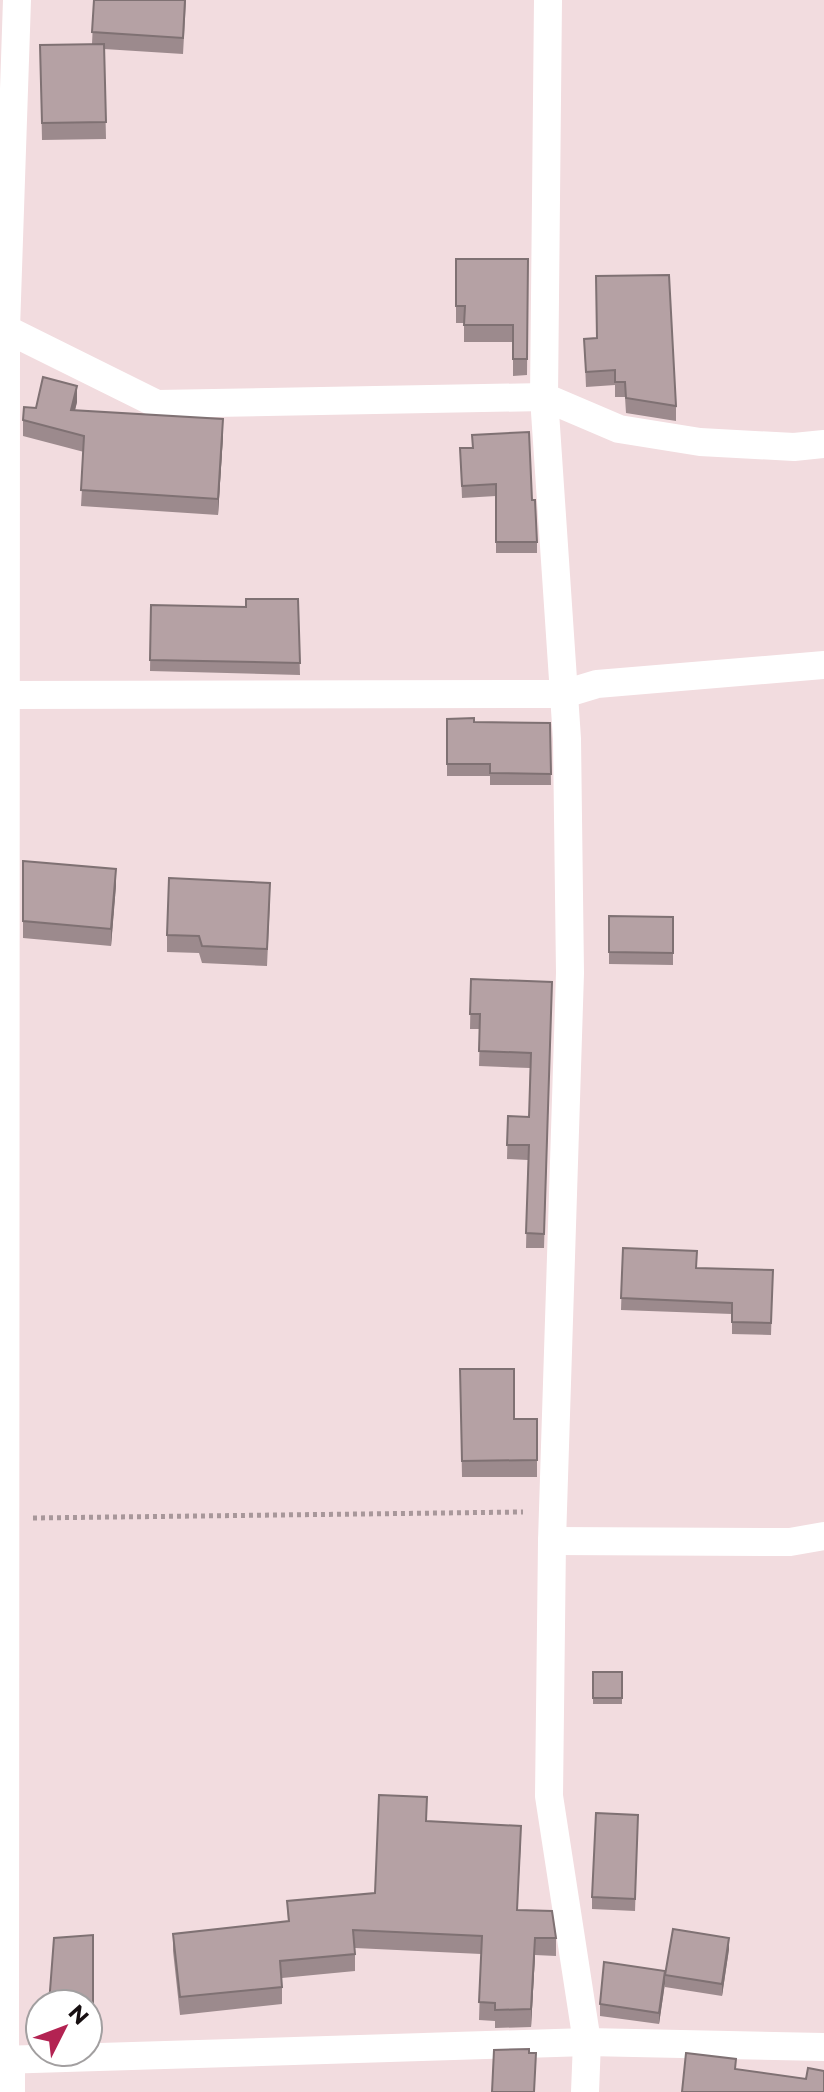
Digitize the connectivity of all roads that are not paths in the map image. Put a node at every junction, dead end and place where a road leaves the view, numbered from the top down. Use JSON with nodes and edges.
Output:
{"nodes":[{"id":1,"x":17,"y":0,"type":"edge"},
{"id":2,"x":548,"y":0,"type":"edge"},
{"id":3,"x":6,"y":329,"type":"junction"},
{"id":4,"x":544,"y":397,"type":"junction"},
{"id":5,"x":824,"y":444,"type":"edge"},
{"id":6,"x":824,"y":665,"type":"edge"},
{"id":7,"x":564,"y":694,"type":"junction"},
{"id":8,"x":5,"y":695,"type":"junction"},
{"id":9,"x":824,"y":1536,"type":"edge"},
{"id":10,"x":552,"y":1541,"type":"junction"},
{"id":11,"x":587,"y":2042,"type":"junction"},
{"id":12,"x":824,"y":2047,"type":"edge"},
{"id":13,"x":3,"y":2071,"type":"edge"},
{"id":14,"x":585,"y":2092,"type":"edge"}],
"edges":[{"from":1,"to":3,"type":"street"},
{"from":2,"to":4,"type":"street"},
{"from":3,"to":4,"type":"street"},
{"from":3,"to":8,"type":"street"},
{"from":4,"to":5,"type":"street"},
{"from":4,"to":7,"type":"street"},
{"from":6,"to":7,"type":"street"},
{"from":7,"to":8,"type":"street"},
{"from":7,"to":10,"type":"street"},
{"from":8,"to":13,"type":"street"},
{"from":9,"to":10,"type":"street"},
{"from":10,"to":11,"type":"street"},
{"from":11,"to":12,"type":"street"},
{"from":11,"to":13,"type":"street"},
{"from":11,"to":14,"type":"street"}]}
